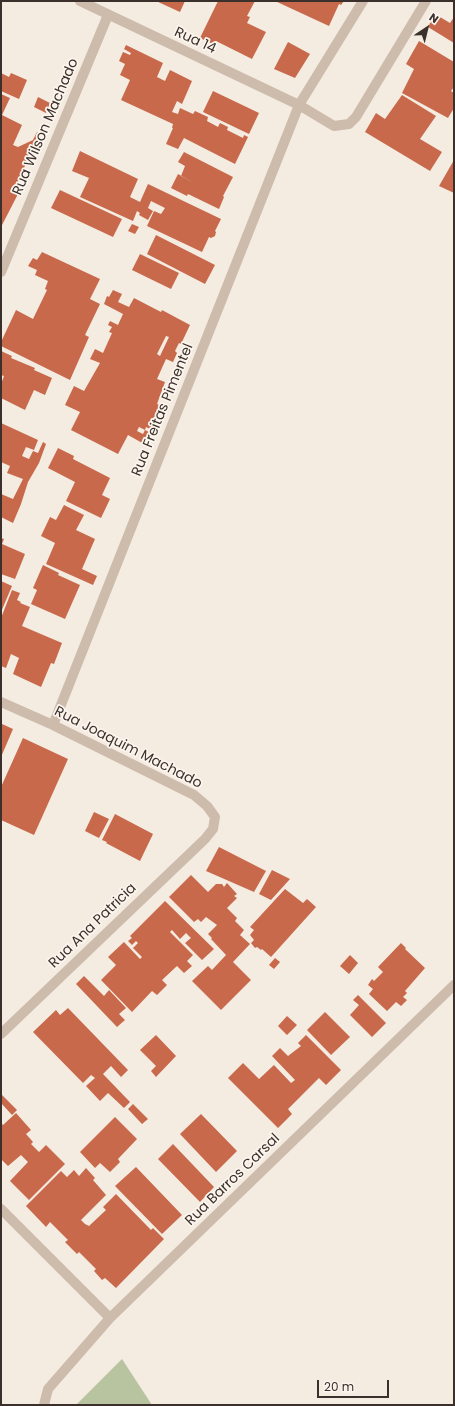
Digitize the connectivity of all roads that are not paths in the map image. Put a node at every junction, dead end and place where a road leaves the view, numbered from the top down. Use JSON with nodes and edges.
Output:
{"nodes":[{"id":1,"x":80,"y":1,"type":"edge"},
{"id":2,"x":363,"y":1,"type":"edge"},
{"id":3,"x":426,"y":1,"type":"edge"},
{"id":4,"x":108,"y":15,"type":"junction"},
{"id":5,"x":299,"y":105,"type":"junction"},
{"id":6,"x":1,"y":272,"type":"edge"},
{"id":7,"x":1,"y":702,"type":"edge"},
{"id":8,"x":53,"y":725,"type":"junction"},
{"id":9,"x":205,"y":839,"type":"joint"},
{"id":10,"x":454,"y":985,"type":"edge"},
{"id":11,"x":1,"y":1034,"type":"edge"},
{"id":12,"x":1,"y":1209,"type":"edge"},
{"id":13,"x":110,"y":1318,"type":"junction"},
{"id":14,"x":44,"y":1405,"type":"edge"}],
"edges":[{"from":1,"to":4,"type":"street","name":"Rua 14"},
{"from":2,"to":5,"type":"street","name":"Rua Freitas Pimentel"},
{"from":3,"to":5,"type":"street"},
{"from":4,"to":5,"type":"street","name":"Rua 14"},
{"from":4,"to":6,"type":"street","name":"Rua Wilson Machado"},
{"from":5,"to":8,"type":"street","name":"Rua Freitas Pimentel"},
{"from":7,"to":8,"type":"street","name":"Rua Joaquim Machado"},
{"from":8,"to":9,"type":"street","name":"Rua Joaquim Machado"},
{"from":9,"to":11,"type":"street","name":"Rua Ana Patricia"},
{"from":10,"to":13,"type":"street","name":"Rua Barros Carsal"},
{"from":12,"to":13,"type":"street"},
{"from":13,"to":14,"type":"street","name":"Rua Barros Carsal"}]}
